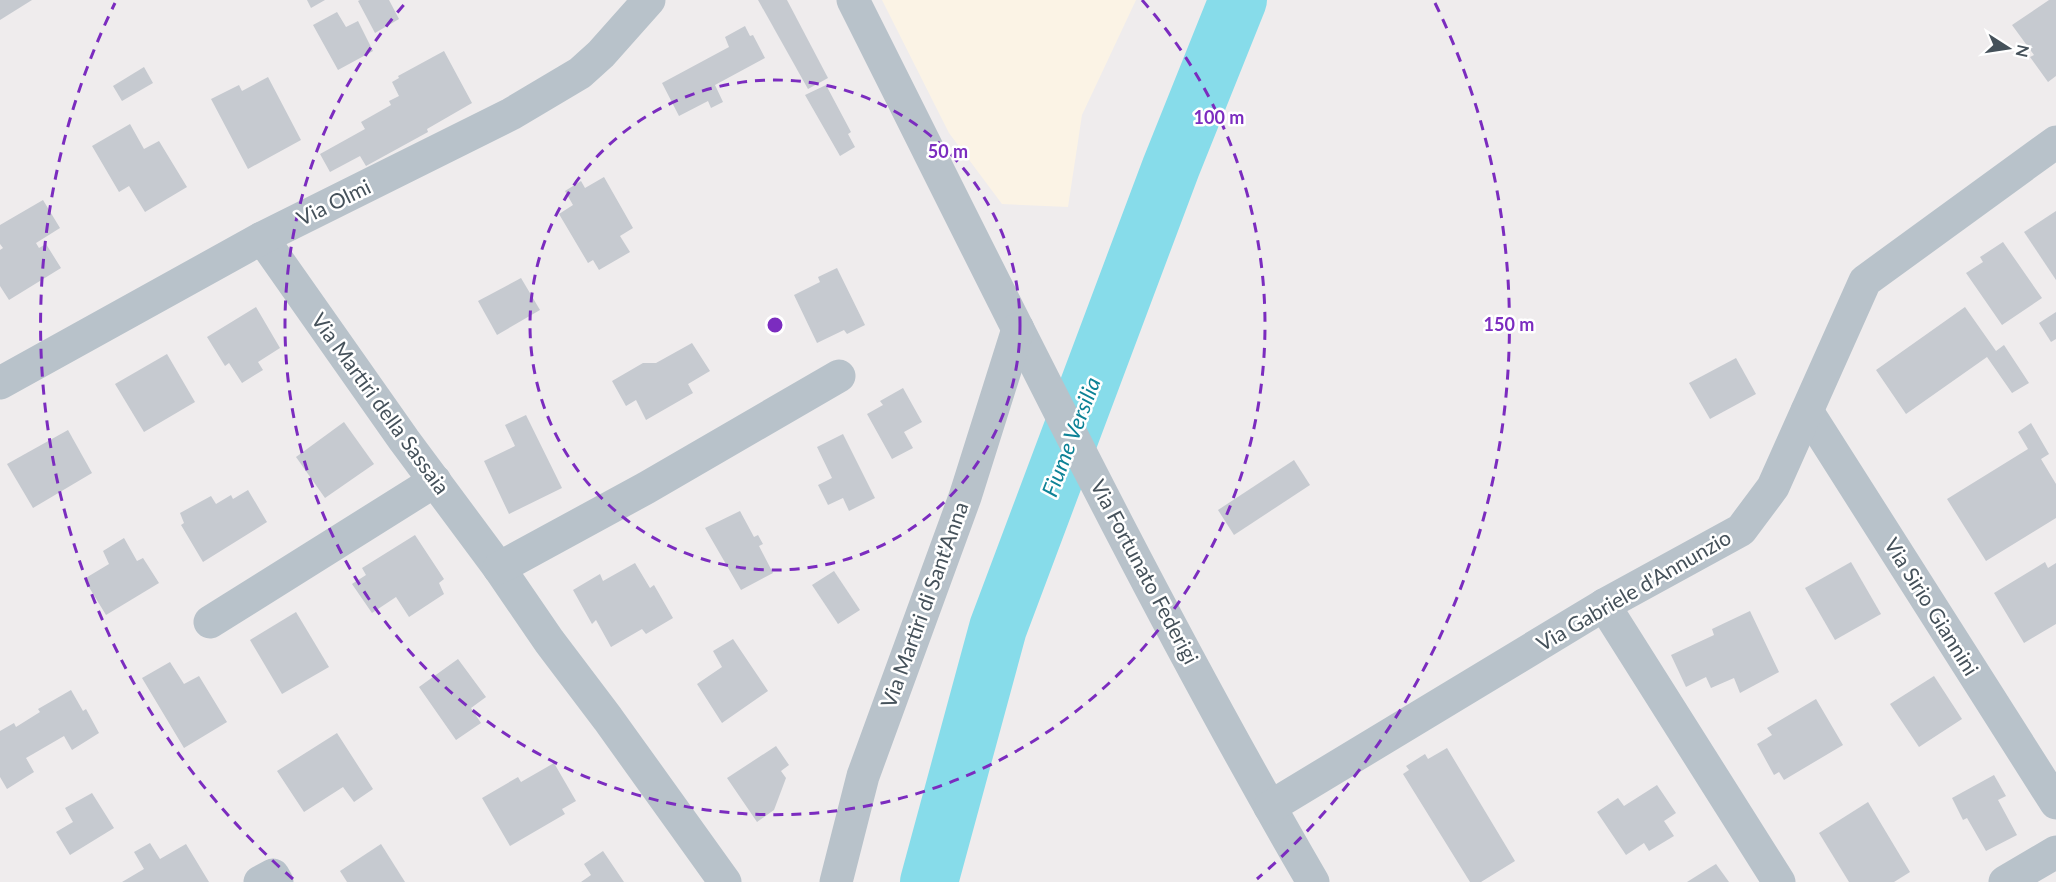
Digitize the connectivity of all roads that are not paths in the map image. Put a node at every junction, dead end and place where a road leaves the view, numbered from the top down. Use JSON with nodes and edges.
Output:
{"nodes":[{"id":1,"x":649,"y":0,"type":"edge"},
{"id":2,"x":853,"y":0,"type":"edge"},
{"id":3,"x":2056,"y":142,"type":"edge"},
{"id":4,"x":262,"y":238,"type":"junction"},
{"id":5,"x":1018,"y":329,"type":"junction"},
{"id":6,"x":839,"y":376,"type":"dead end"},
{"id":7,"x":0,"y":383,"type":"edge"},
{"id":8,"x":1807,"y":411,"type":"junction"},
{"id":9,"x":435,"y":482,"type":"junction"},
{"id":10,"x":499,"y":568,"type":"junction"},
{"id":11,"x":1604,"y":605,"type":"junction"},
{"id":12,"x":210,"y":622,"type":"dead end"},
{"id":13,"x":2045,"y":761,"type":"edge"},
{"id":14,"x":2056,"y":804,"type":"edge"},
{"id":15,"x":1270,"y":807,"type":"junction"},
{"id":16,"x":2056,"y":852,"type":"edge"},
{"id":17,"x":260,"y":882,"type":"edge"},
{"id":18,"x":277,"y":882,"type":"edge"},
{"id":19,"x":725,"y":882,"type":"edge"},
{"id":20,"x":836,"y":882,"type":"edge"},
{"id":21,"x":1313,"y":882,"type":"edge"},
{"id":22,"x":1779,"y":882,"type":"edge"},
{"id":23,"x":2005,"y":882,"type":"edge"}],
"edges":[{"from":1,"to":4,"type":"street","name":"Via Olmi"},
{"from":2,"to":5,"type":"street","name":"Via Fortunato Federigi"},
{"from":3,"to":8,"type":"street","name":"Via Gabriele d'Annunzio"},
{"from":4,"to":7,"type":"street","name":"Via Olmi"},
{"from":4,"to":9,"type":"street","name":"Via Martiri della Sassaia"},
{"from":5,"to":15,"type":"street","name":"Via Fortunato Federigi"},
{"from":5,"to":20,"type":"street","name":"Via Martiri di Sant'Anna"},
{"from":6,"to":10,"type":"street"},
{"from":8,"to":11,"type":"street","name":"Via Gabriele d'Annunzio"},
{"from":8,"to":13,"type":"street","name":"Via Sirio Giannini"},
{"from":9,"to":10,"type":"street","name":"Via Martiri della Sassaia"},
{"from":9,"to":12,"type":"street"},
{"from":10,"to":19,"type":"street","name":"Via Martiri della Sassaia"},
{"from":11,"to":15,"type":"street","name":"Via Gabriele d'Annunzio"},
{"from":11,"to":22,"type":"street"},
{"from":13,"to":14,"type":"street","name":"Via Sirio Giannini"},
{"from":15,"to":21,"type":"street","name":"Via Fortunato Federigi"},
{"from":16,"to":23,"type":"street"},
{"from":17,"to":18,"type":"street"}]}
